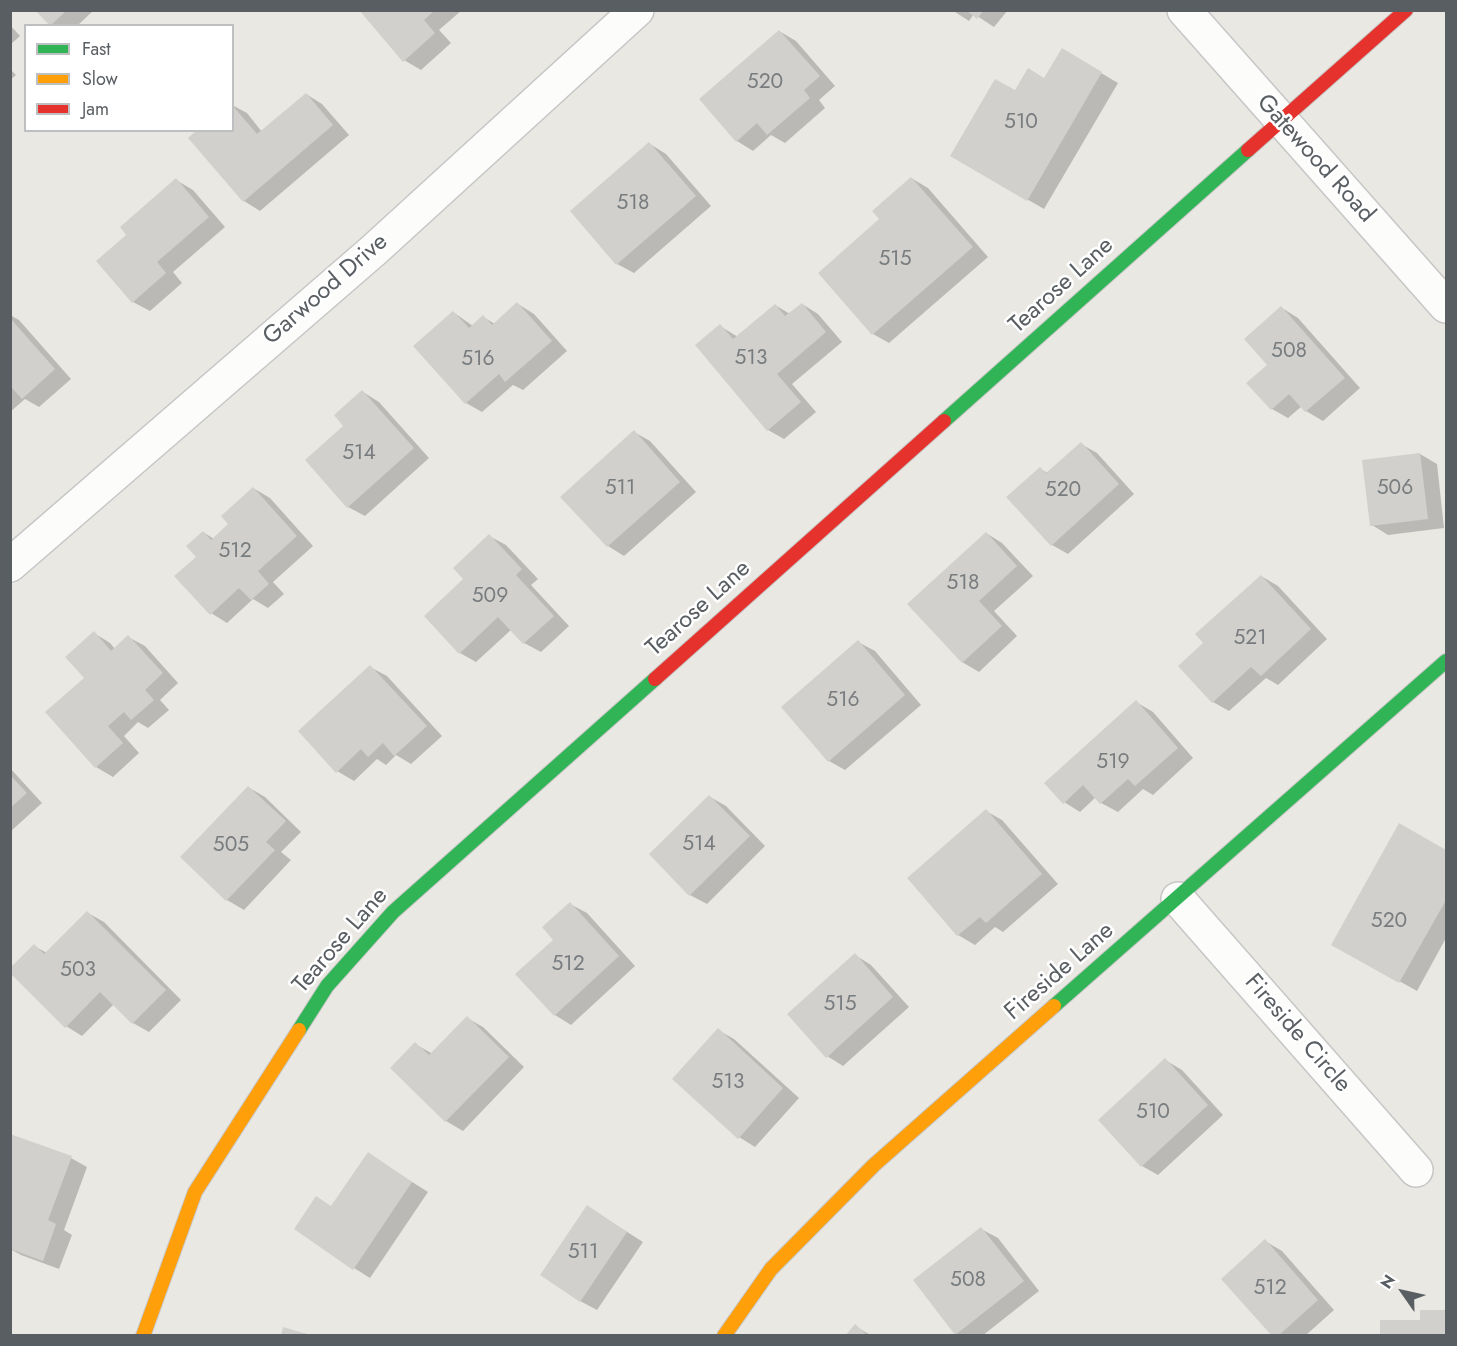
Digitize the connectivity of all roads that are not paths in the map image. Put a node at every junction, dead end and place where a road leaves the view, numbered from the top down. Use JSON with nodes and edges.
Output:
{"nodes":[{"id":1,"x":637,"y":10,"type":"edge"},
{"id":2,"x":1184,"y":10,"type":"edge"},
{"id":3,"x":1406,"y":10,"type":"edge"},
{"id":4,"x":1281,"y":121,"type":"junction"},
{"id":5,"x":1446,"y":306,"type":"edge"},
{"id":6,"x":10,"y":565,"type":"edge"},
{"id":7,"x":1446,"y":661,"type":"edge"},
{"id":8,"x":1178,"y":899,"type":"junction"},
{"id":9,"x":1416,"y":1170,"type":"dead end"},
{"id":10,"x":143,"y":1335,"type":"edge"},
{"id":11,"x":724,"y":1335,"type":"edge"}],
"edges":[{"from":1,"to":6,"type":"street","name":"Garwood Drive"},
{"from":2,"to":4,"type":"street","name":"Gatewood Road"},
{"from":3,"to":4,"type":"street","name":"Tearose Lane"},
{"from":4,"to":5,"type":"street","name":"Gatewood Road"},
{"from":4,"to":10,"type":"street","name":"Tearose Lane"},
{"from":7,"to":8,"type":"street","name":"Fireside Lane"},
{"from":8,"to":9,"type":"street","name":"Fireside Circle"},
{"from":8,"to":11,"type":"street","name":"Fireside Lane"}]}
